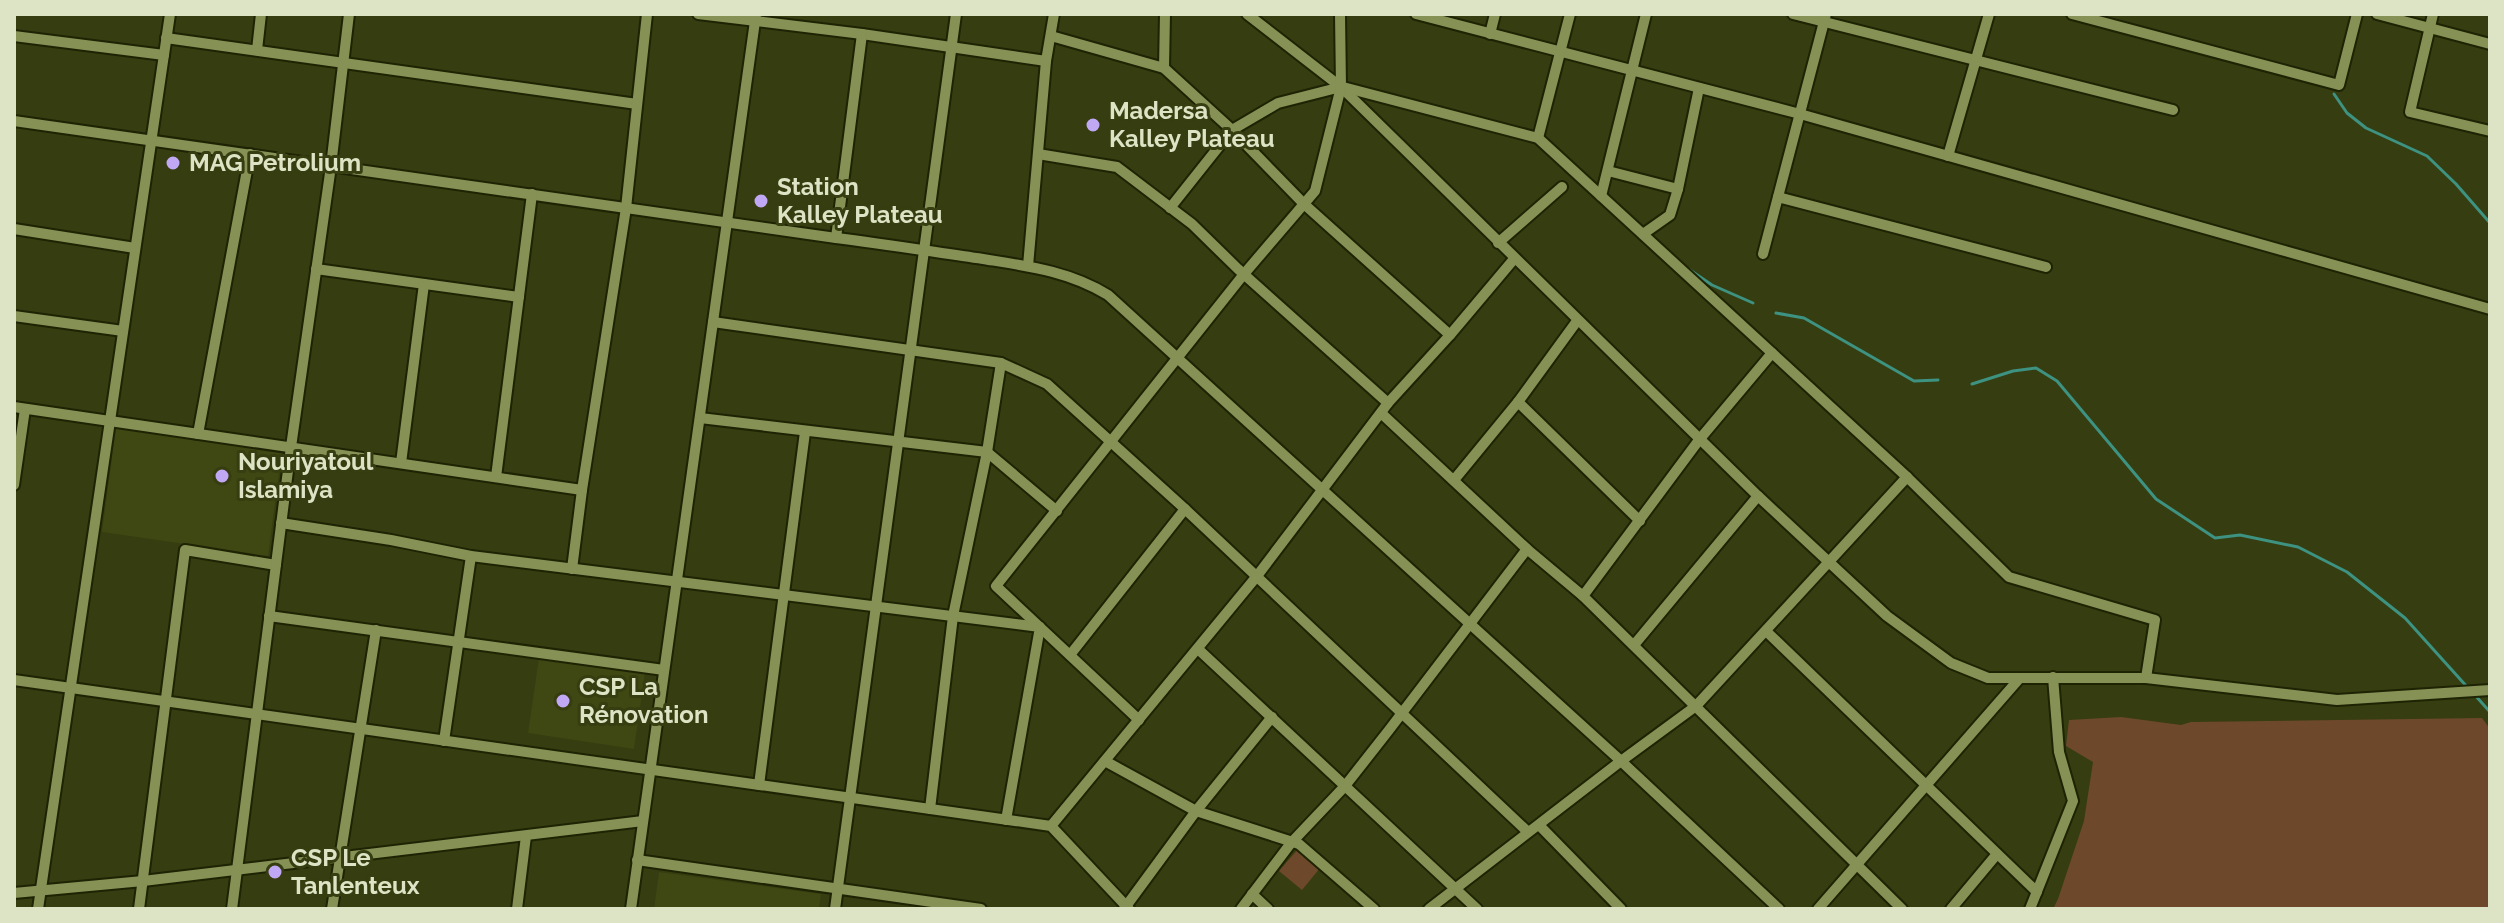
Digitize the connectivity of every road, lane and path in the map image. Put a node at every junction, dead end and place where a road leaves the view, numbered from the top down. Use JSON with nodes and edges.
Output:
{"nodes":[{"id":1,"x":170,"y":14,"type":"edge"},
{"id":2,"x":261,"y":14,"type":"edge"},
{"id":3,"x":349,"y":14,"type":"edge"},
{"id":4,"x":647,"y":14,"type":"edge"},
{"id":5,"x":698,"y":14,"type":"edge"},
{"id":6,"x":956,"y":14,"type":"edge"},
{"id":7,"x":1054,"y":14,"type":"edge"},
{"id":8,"x":1165,"y":14,"type":"edge"},
{"id":9,"x":1247,"y":14,"type":"edge"},
{"id":10,"x":1340,"y":14,"type":"edge"},
{"id":11,"x":1416,"y":14,"type":"edge"},
{"id":12,"x":1495,"y":14,"type":"edge"},
{"id":13,"x":1570,"y":14,"type":"edge"},
{"id":14,"x":1646,"y":14,"type":"edge"},
{"id":15,"x":1793,"y":14,"type":"edge"},
{"id":16,"x":1989,"y":14,"type":"edge"},
{"id":17,"x":2072,"y":14,"type":"edge"},
{"id":18,"x":2357,"y":14,"type":"edge"},
{"id":19,"x":2377,"y":14,"type":"edge"},
{"id":20,"x":2433,"y":14,"type":"edge"},
{"id":21,"x":756,"y":18,"type":"edge"},
{"id":22,"x":1824,"y":18,"type":"edge"},
{"id":23,"x":2430,"y":28,"type":"junction"},
{"id":24,"x":862,"y":34,"type":"junction"},
{"id":25,"x":1490,"y":34,"type":"junction"},
{"id":26,"x":14,"y":36,"type":"edge"},
{"id":27,"x":1051,"y":36,"type":"junction"},
{"id":28,"x":166,"y":38,"type":"junction"},
{"id":29,"x":2490,"y":44,"type":"edge"},
{"id":30,"x":952,"y":47,"type":"junction"},
{"id":31,"x":257,"y":50,"type":"junction"},
{"id":32,"x":1560,"y":51,"type":"junction"},
{"id":33,"x":164,"y":55,"type":"junction"},
{"id":34,"x":1976,"y":59,"type":"junction"},
{"id":35,"x":1046,"y":61,"type":"junction"},
{"id":36,"x":343,"y":64,"type":"junction"},
{"id":37,"x":1164,"y":68,"type":"junction"},
{"id":38,"x":1631,"y":70,"type":"junction"},
{"id":39,"x":1341,"y":87,"type":"junction"},
{"id":40,"x":1699,"y":88,"type":"junction"},
{"id":41,"x":637,"y":104,"type":"junction"},
{"id":42,"x":2173,"y":110,"type":"dead end"},
{"id":43,"x":1800,"y":114,"type":"junction"},
{"id":44,"x":14,"y":121,"type":"edge"},
{"id":45,"x":1232,"y":130,"type":"junction"},
{"id":46,"x":2490,"y":131,"type":"edge"},
{"id":47,"x":1538,"y":138,"type":"junction"},
{"id":48,"x":151,"y":141,"type":"junction"},
{"id":49,"x":250,"y":154,"type":"junction"},
{"id":50,"x":1038,"y":154,"type":"junction"},
{"id":51,"x":1948,"y":156,"type":"junction"},
{"id":52,"x":331,"y":166,"type":"junction"},
{"id":53,"x":1608,"y":171,"type":"junction"},
{"id":54,"x":1562,"y":187,"type":"dead end"},
{"id":55,"x":1678,"y":189,"type":"junction"},
{"id":56,"x":532,"y":194,"type":"junction"},
{"id":57,"x":1601,"y":196,"type":"junction"},
{"id":58,"x":1778,"y":197,"type":"junction"},
{"id":59,"x":1304,"y":204,"type":"junction"},
{"id":60,"x":626,"y":208,"type":"junction"},
{"id":61,"x":1170,"y":208,"type":"junction"},
{"id":62,"x":727,"y":223,"type":"junction"},
{"id":63,"x":14,"y":229,"type":"edge"},
{"id":64,"x":1643,"y":234,"type":"junction"},
{"id":65,"x":836,"y":238,"type":"junction"},
{"id":66,"x":1498,"y":243,"type":"junction"},
{"id":67,"x":135,"y":248,"type":"junction"},
{"id":68,"x":924,"y":249,"type":"junction"},
{"id":69,"x":1763,"y":254,"type":"dead end"},
{"id":70,"x":1514,"y":259,"type":"junction"},
{"id":71,"x":1028,"y":266,"type":"junction"},
{"id":72,"x":2046,"y":267,"type":"dead end"},
{"id":73,"x":316,"y":269,"type":"junction"},
{"id":74,"x":1244,"y":274,"type":"junction"},
{"id":75,"x":424,"y":284,"type":"junction"},
{"id":76,"x":519,"y":297,"type":"junction"},
{"id":77,"x":2490,"y":309,"type":"edge"},
{"id":78,"x":14,"y":316,"type":"edge"},
{"id":79,"x":1577,"y":321,"type":"junction"},
{"id":80,"x":713,"y":322,"type":"junction"},
{"id":81,"x":123,"y":331,"type":"junction"},
{"id":82,"x":1450,"y":335,"type":"junction"},
{"id":83,"x":911,"y":351,"type":"junction"},
{"id":84,"x":1772,"y":353,"type":"junction"},
{"id":85,"x":1179,"y":359,"type":"junction"},
{"id":86,"x":1001,"y":363,"type":"junction"},
{"id":87,"x":1518,"y":402,"type":"junction"},
{"id":88,"x":19,"y":408,"type":"edge"},
{"id":89,"x":1385,"y":408,"type":"junction"},
{"id":90,"x":700,"y":418,"type":"junction"},
{"id":91,"x":110,"y":421,"type":"junction"},
{"id":92,"x":805,"y":432,"type":"junction"},
{"id":93,"x":198,"y":434,"type":"junction"},
{"id":94,"x":1699,"y":440,"type":"junction"},
{"id":95,"x":898,"y":443,"type":"junction"},
{"id":96,"x":1112,"y":443,"type":"junction"},
{"id":97,"x":291,"y":447,"type":"junction"},
{"id":98,"x":987,"y":452,"type":"junction"},
{"id":99,"x":401,"y":463,"type":"junction"},
{"id":100,"x":496,"y":477,"type":"junction"},
{"id":101,"x":1907,"y":477,"type":"junction"},
{"id":102,"x":1454,"y":480,"type":"junction"},
{"id":103,"x":14,"y":485,"type":"edge"},
{"id":104,"x":582,"y":490,"type":"junction"},
{"id":105,"x":1324,"y":490,"type":"junction"},
{"id":106,"x":1758,"y":496,"type":"junction"},
{"id":107,"x":1185,"y":509,"type":"junction"},
{"id":108,"x":1057,"y":511,"type":"junction"},
{"id":109,"x":1640,"y":521,"type":"junction"},
{"id":110,"x":281,"y":523,"type":"junction"},
{"id":111,"x":1527,"y":549,"type":"junction"},
{"id":112,"x":471,"y":556,"type":"junction"},
{"id":113,"x":1829,"y":563,"type":"junction"},
{"id":114,"x":276,"y":565,"type":"junction"},
{"id":115,"x":572,"y":569,"type":"junction"},
{"id":116,"x":1257,"y":576,"type":"junction"},
{"id":117,"x":677,"y":582,"type":"junction"},
{"id":118,"x":784,"y":595,"type":"junction"},
{"id":119,"x":1583,"y":596,"type":"junction"},
{"id":120,"x":876,"y":607,"type":"junction"},
{"id":121,"x":269,"y":616,"type":"junction"},
{"id":122,"x":953,"y":616,"type":"junction"},
{"id":123,"x":1470,"y":624,"type":"junction"},
{"id":124,"x":1040,"y":627,"type":"junction"},
{"id":125,"x":376,"y":630,"type":"junction"},
{"id":126,"x":1766,"y":631,"type":"junction"},
{"id":127,"x":459,"y":641,"type":"junction"},
{"id":128,"x":1634,"y":645,"type":"junction"},
{"id":129,"x":1198,"y":649,"type":"junction"},
{"id":130,"x":1070,"y":655,"type":"junction"},
{"id":131,"x":664,"y":670,"type":"junction"},
{"id":132,"x":2053,"y":677,"type":"junction"},
{"id":133,"x":2146,"y":678,"type":"junction"},
{"id":134,"x":2019,"y":679,"type":"junction"},
{"id":135,"x":14,"y":680,"type":"edge"},
{"id":136,"x":71,"y":688,"type":"junction"},
{"id":137,"x":2490,"y":690,"type":"edge"},
{"id":138,"x":166,"y":702,"type":"junction"},
{"id":139,"x":1696,"y":706,"type":"junction"},
{"id":140,"x":257,"y":714,"type":"junction"},
{"id":141,"x":1402,"y":714,"type":"junction"},
{"id":142,"x":1272,"y":717,"type":"junction"},
{"id":143,"x":1139,"y":720,"type":"junction"},
{"id":144,"x":362,"y":729,"type":"junction"},
{"id":145,"x":444,"y":741,"type":"junction"},
{"id":146,"x":1105,"y":761,"type":"junction"},
{"id":147,"x":1621,"y":761,"type":"junction"},
{"id":148,"x":650,"y":770,"type":"junction"},
{"id":149,"x":759,"y":785,"type":"junction"},
{"id":150,"x":1345,"y":786,"type":"junction"},
{"id":151,"x":1927,"y":787,"type":"junction"},
{"id":152,"x":850,"y":798,"type":"junction"},
{"id":153,"x":930,"y":809,"type":"junction"},
{"id":154,"x":1196,"y":811,"type":"junction"},
{"id":155,"x":1006,"y":820,"type":"junction"},
{"id":156,"x":643,"y":821,"type":"junction"},
{"id":157,"x":1539,"y":825,"type":"junction"},
{"id":158,"x":1051,"y":826,"type":"junction"},
{"id":159,"x":1528,"y":832,"type":"junction"},
{"id":160,"x":526,"y":836,"type":"junction"},
{"id":161,"x":1291,"y":843,"type":"junction"},
{"id":162,"x":1997,"y":854,"type":"junction"},
{"id":163,"x":340,"y":856,"type":"junction"},
{"id":164,"x":637,"y":860,"type":"junction"},
{"id":165,"x":1857,"y":865,"type":"junction"},
{"id":166,"x":237,"y":869,"type":"junction"},
{"id":167,"x":143,"y":881,"type":"junction"},
{"id":168,"x":1456,"y":888,"type":"junction"},
{"id":169,"x":838,"y":889,"type":"junction"},
{"id":170,"x":41,"y":891,"type":"junction"},
{"id":171,"x":2037,"y":892,"type":"junction"},
{"id":172,"x":14,"y":893,"type":"edge"},
{"id":173,"x":1252,"y":894,"type":"junction"},
{"id":174,"x":929,"y":905,"type":"edge"},
{"id":175,"x":1126,"y":908,"type":"edge"},
{"id":176,"x":38,"y":909,"type":"edge"},
{"id":177,"x":139,"y":909,"type":"edge"},
{"id":178,"x":232,"y":909,"type":"edge"},
{"id":179,"x":332,"y":909,"type":"edge"},
{"id":180,"x":517,"y":909,"type":"edge"},
{"id":181,"x":631,"y":909,"type":"edge"},
{"id":182,"x":835,"y":909,"type":"edge"},
{"id":183,"x":981,"y":909,"type":"edge"},
{"id":184,"x":1241,"y":909,"type":"edge"},
{"id":185,"x":1268,"y":909,"type":"edge"},
{"id":186,"x":1374,"y":909,"type":"edge"},
{"id":187,"x":1429,"y":909,"type":"edge"},
{"id":188,"x":1477,"y":909,"type":"edge"},
{"id":189,"x":1621,"y":909,"type":"edge"},
{"id":190,"x":1779,"y":909,"type":"edge"},
{"id":191,"x":1818,"y":909,"type":"edge"},
{"id":192,"x":1902,"y":909,"type":"edge"},
{"id":193,"x":1951,"y":909,"type":"edge"},
{"id":194,"x":2030,"y":909,"type":"edge"}],
"edges":[{"from":1,"to":28,"type":"street"},
{"from":2,"to":31,"type":"street"},
{"from":3,"to":36,"type":"street"},
{"from":4,"to":41,"type":"street"},
{"from":5,"to":21,"type":"street"},
{"from":6,"to":30,"type":"street"},
{"from":7,"to":27,"type":"street"},
{"from":8,"to":37,"type":"street"},
{"from":9,"to":39,"type":"street"},
{"from":10,"to":39,"type":"street"},
{"from":11,"to":25,"type":"street"},
{"from":12,"to":25,"type":"street"},
{"from":13,"to":32,"type":"street"},
{"from":14,"to":38,"type":"street"},
{"from":15,"to":22,"type":"street"},
{"from":16,"to":34,"type":"street"},
{"from":17,"to":18,"type":"street"},
{"from":19,"to":23,"type":"street"},
{"from":20,"to":23,"type":"street"},
{"from":21,"to":24,"type":"street"},
{"from":21,"to":62,"type":"street"},
{"from":22,"to":34,"type":"street"},
{"from":22,"to":43,"type":"street"},
{"from":23,"to":29,"type":"street"},
{"from":23,"to":46,"type":"street"},
{"from":24,"to":30,"type":"street"},
{"from":24,"to":65,"type":"street"},
{"from":25,"to":32,"type":"street"},
{"from":26,"to":33,"type":"street"},
{"from":27,"to":35,"type":"street"},
{"from":27,"to":37,"type":"street"},
{"from":28,"to":31,"type":"street"},
{"from":28,"to":33,"type":"street"},
{"from":30,"to":35,"type":"street"},
{"from":30,"to":68,"type":"street"},
{"from":31,"to":36,"type":"street"},
{"from":32,"to":38,"type":"street"},
{"from":32,"to":47,"type":"street"},
{"from":33,"to":48,"type":"street"},
{"from":34,"to":42,"type":"street"},
{"from":34,"to":51,"type":"street"},
{"from":35,"to":50,"type":"street"},
{"from":36,"to":41,"type":"street"},
{"from":36,"to":52,"type":"street"},
{"from":37,"to":45,"type":"street"},
{"from":38,"to":40,"type":"street"},
{"from":38,"to":53,"type":"street"},
{"from":39,"to":45,"type":"street"},
{"from":39,"to":47,"type":"street"},
{"from":39,"to":59,"type":"street"},
{"from":39,"to":66,"type":"street"},
{"from":40,"to":43,"type":"street"},
{"from":40,"to":55,"type":"street"},
{"from":41,"to":60,"type":"street"},
{"from":43,"to":51,"type":"street"},
{"from":43,"to":58,"type":"street"},
{"from":44,"to":48,"type":"street"},
{"from":45,"to":59,"type":"street"},
{"from":45,"to":61,"type":"street"},
{"from":47,"to":57,"type":"street"},
{"from":48,"to":49,"type":"street"},
{"from":48,"to":67,"type":"street"},
{"from":49,"to":52,"type":"street"},
{"from":49,"to":93,"type":"street"},
{"from":50,"to":61,"type":"street"},
{"from":50,"to":71,"type":"street"},
{"from":51,"to":77,"type":"street"},
{"from":52,"to":56,"type":"street"},
{"from":52,"to":73,"type":"street"},
{"from":53,"to":55,"type":"street"},
{"from":53,"to":57,"type":"street"},
{"from":54,"to":66,"type":"street"},
{"from":55,"to":64,"type":"street"},
{"from":56,"to":60,"type":"street"},
{"from":56,"to":76,"type":"street"},
{"from":57,"to":64,"type":"street"},
{"from":58,"to":69,"type":"street"},
{"from":58,"to":72,"type":"street"},
{"from":59,"to":74,"type":"street"},
{"from":59,"to":82,"type":"street"},
{"from":60,"to":62,"type":"street"},
{"from":60,"to":104,"type":"street"},
{"from":61,"to":74,"type":"street"},
{"from":62,"to":65,"type":"street"},
{"from":62,"to":80,"type":"street"},
{"from":63,"to":67,"type":"street"},
{"from":64,"to":84,"type":"street"},
{"from":65,"to":68,"type":"street"},
{"from":66,"to":70,"type":"street"},
{"from":67,"to":81,"type":"street"},
{"from":68,"to":71,"type":"street"},
{"from":68,"to":83,"type":"street"},
{"from":70,"to":79,"type":"street"},
{"from":70,"to":82,"type":"street"},
{"from":71,"to":85,"type":"street"},
{"from":73,"to":75,"type":"street"},
{"from":73,"to":97,"type":"street"},
{"from":74,"to":85,"type":"street"},
{"from":74,"to":89,"type":"street"},
{"from":75,"to":76,"type":"street"},
{"from":75,"to":99,"type":"street"},
{"from":76,"to":100,"type":"street"},
{"from":78,"to":81,"type":"street"},
{"from":79,"to":87,"type":"street"},
{"from":79,"to":94,"type":"street"},
{"from":80,"to":83,"type":"street"},
{"from":80,"to":90,"type":"street"},
{"from":81,"to":91,"type":"street"},
{"from":82,"to":89,"type":"street"},
{"from":83,"to":86,"type":"street"},
{"from":83,"to":95,"type":"street"},
{"from":84,"to":94,"type":"street"},
{"from":84,"to":101,"type":"street"},
{"from":85,"to":96,"type":"street"},
{"from":85,"to":105,"type":"street"},
{"from":86,"to":96,"type":"street"},
{"from":86,"to":98,"type":"street"},
{"from":87,"to":102,"type":"street"},
{"from":87,"to":109,"type":"street"},
{"from":88,"to":91,"type":"street"},
{"from":88,"to":103,"type":"street"},
{"from":89,"to":102,"type":"street"},
{"from":89,"to":105,"type":"street"},
{"from":90,"to":92,"type":"street"},
{"from":90,"to":117,"type":"street"},
{"from":91,"to":93,"type":"street"},
{"from":91,"to":136,"type":"street"},
{"from":92,"to":95,"type":"street"},
{"from":92,"to":118,"type":"street"},
{"from":93,"to":97,"type":"street"},
{"from":94,"to":106,"type":"street"},
{"from":94,"to":109,"type":"street"},
{"from":95,"to":98,"type":"street"},
{"from":95,"to":120,"type":"street"},
{"from":96,"to":107,"type":"street"},
{"from":96,"to":108,"type":"street"},
{"from":97,"to":99,"type":"street"},
{"from":97,"to":110,"type":"street"},
{"from":98,"to":108,"type":"street"},
{"from":98,"to":122,"type":"street"},
{"from":99,"to":100,"type":"street"},
{"from":100,"to":104,"type":"street"},
{"from":101,"to":113,"type":"street"},
{"from":101,"to":133,"type":"street"},
{"from":102,"to":111,"type":"street"},
{"from":104,"to":115,"type":"street"},
{"from":105,"to":116,"type":"street"},
{"from":105,"to":123,"type":"street"},
{"from":106,"to":113,"type":"street"},
{"from":106,"to":128,"type":"street"},
{"from":107,"to":116,"type":"street"},
{"from":107,"to":130,"type":"street"},
{"from":108,"to":124,"type":"street"},
{"from":109,"to":119,"type":"street"},
{"from":110,"to":112,"type":"street"},
{"from":110,"to":114,"type":"street"},
{"from":111,"to":119,"type":"street"},
{"from":111,"to":123,"type":"street"},
{"from":112,"to":115,"type":"street"},
{"from":112,"to":127,"type":"street"},
{"from":113,"to":126,"type":"street"},
{"from":113,"to":134,"type":"street"},
{"from":114,"to":121,"type":"street"},
{"from":114,"to":138,"type":"street"},
{"from":115,"to":117,"type":"street"},
{"from":116,"to":129,"type":"street"},
{"from":116,"to":141,"type":"street"},
{"from":117,"to":118,"type":"street"},
{"from":117,"to":131,"type":"street"},
{"from":118,"to":120,"type":"street"},
{"from":118,"to":149,"type":"street"},
{"from":119,"to":128,"type":"street"},
{"from":120,"to":122,"type":"street"},
{"from":120,"to":152,"type":"street"},
{"from":121,"to":125,"type":"street"},
{"from":121,"to":140,"type":"street"},
{"from":122,"to":124,"type":"street"},
{"from":122,"to":153,"type":"street"},
{"from":123,"to":141,"type":"street"},
{"from":123,"to":147,"type":"street"},
{"from":124,"to":130,"type":"street"},
{"from":124,"to":155,"type":"street"},
{"from":125,"to":127,"type":"street"},
{"from":125,"to":144,"type":"street"},
{"from":126,"to":139,"type":"street"},
{"from":126,"to":151,"type":"street"},
{"from":127,"to":131,"type":"street"},
{"from":127,"to":145,"type":"street"},
{"from":128,"to":139,"type":"street"},
{"from":129,"to":142,"type":"street"},
{"from":129,"to":143,"type":"street"},
{"from":130,"to":143,"type":"street"},
{"from":131,"to":148,"type":"street"},
{"from":132,"to":133,"type":"street"},
{"from":132,"to":134,"type":"street"},
{"from":132,"to":171,"type":"street"},
{"from":133,"to":137,"type":"street"},
{"from":134,"to":151,"type":"street"},
{"from":135,"to":136,"type":"street"},
{"from":136,"to":138,"type":"street"},
{"from":136,"to":170,"type":"street"},
{"from":138,"to":140,"type":"street"},
{"from":138,"to":167,"type":"street"},
{"from":139,"to":147,"type":"street"},
{"from":139,"to":165,"type":"street"},
{"from":140,"to":144,"type":"street"},
{"from":140,"to":166,"type":"street"},
{"from":141,"to":150,"type":"street"},
{"from":141,"to":159,"type":"street"},
{"from":142,"to":150,"type":"street"},
{"from":142,"to":154,"type":"street"},
{"from":143,"to":146,"type":"street"},
{"from":144,"to":145,"type":"street"},
{"from":144,"to":163,"type":"street"},
{"from":145,"to":148,"type":"street"},
{"from":146,"to":154,"type":"street"},
{"from":146,"to":158,"type":"street"},
{"from":147,"to":157,"type":"street"},
{"from":147,"to":190,"type":"street"},
{"from":148,"to":149,"type":"street"},
{"from":148,"to":156,"type":"street"},
{"from":149,"to":152,"type":"street"},
{"from":150,"to":161,"type":"street"},
{"from":150,"to":168,"type":"street"},
{"from":151,"to":162,"type":"street"},
{"from":151,"to":165,"type":"street"},
{"from":152,"to":153,"type":"street"},
{"from":152,"to":169,"type":"street"},
{"from":153,"to":155,"type":"street"},
{"from":154,"to":161,"type":"street"},
{"from":154,"to":175,"type":"street"},
{"from":155,"to":158,"type":"street"},
{"from":156,"to":160,"type":"street"},
{"from":156,"to":164,"type":"street"},
{"from":157,"to":159,"type":"street"},
{"from":157,"to":189,"type":"street"},
{"from":158,"to":175,"type":"street"},
{"from":159,"to":168,"type":"street"},
{"from":160,"to":163,"type":"street"},
{"from":160,"to":180,"type":"street"},
{"from":161,"to":173,"type":"street"},
{"from":161,"to":186,"type":"street"},
{"from":162,"to":171,"type":"street"},
{"from":162,"to":193,"type":"street"},
{"from":163,"to":166,"type":"street"},
{"from":163,"to":179,"type":"street"},
{"from":164,"to":169,"type":"street"},
{"from":164,"to":181,"type":"street"},
{"from":165,"to":191,"type":"street"},
{"from":165,"to":192,"type":"street"},
{"from":166,"to":167,"type":"street"},
{"from":166,"to":178,"type":"street"},
{"from":167,"to":170,"type":"street"},
{"from":167,"to":177,"type":"street"},
{"from":168,"to":187,"type":"street"},
{"from":168,"to":188,"type":"street"},
{"from":169,"to":174,"type":"street"},
{"from":169,"to":182,"type":"street"},
{"from":170,"to":172,"type":"street"},
{"from":170,"to":176,"type":"street"},
{"from":171,"to":194,"type":"street"},
{"from":173,"to":184,"type":"street"},
{"from":173,"to":185,"type":"street"},
{"from":174,"to":183,"type":"street"}]}
